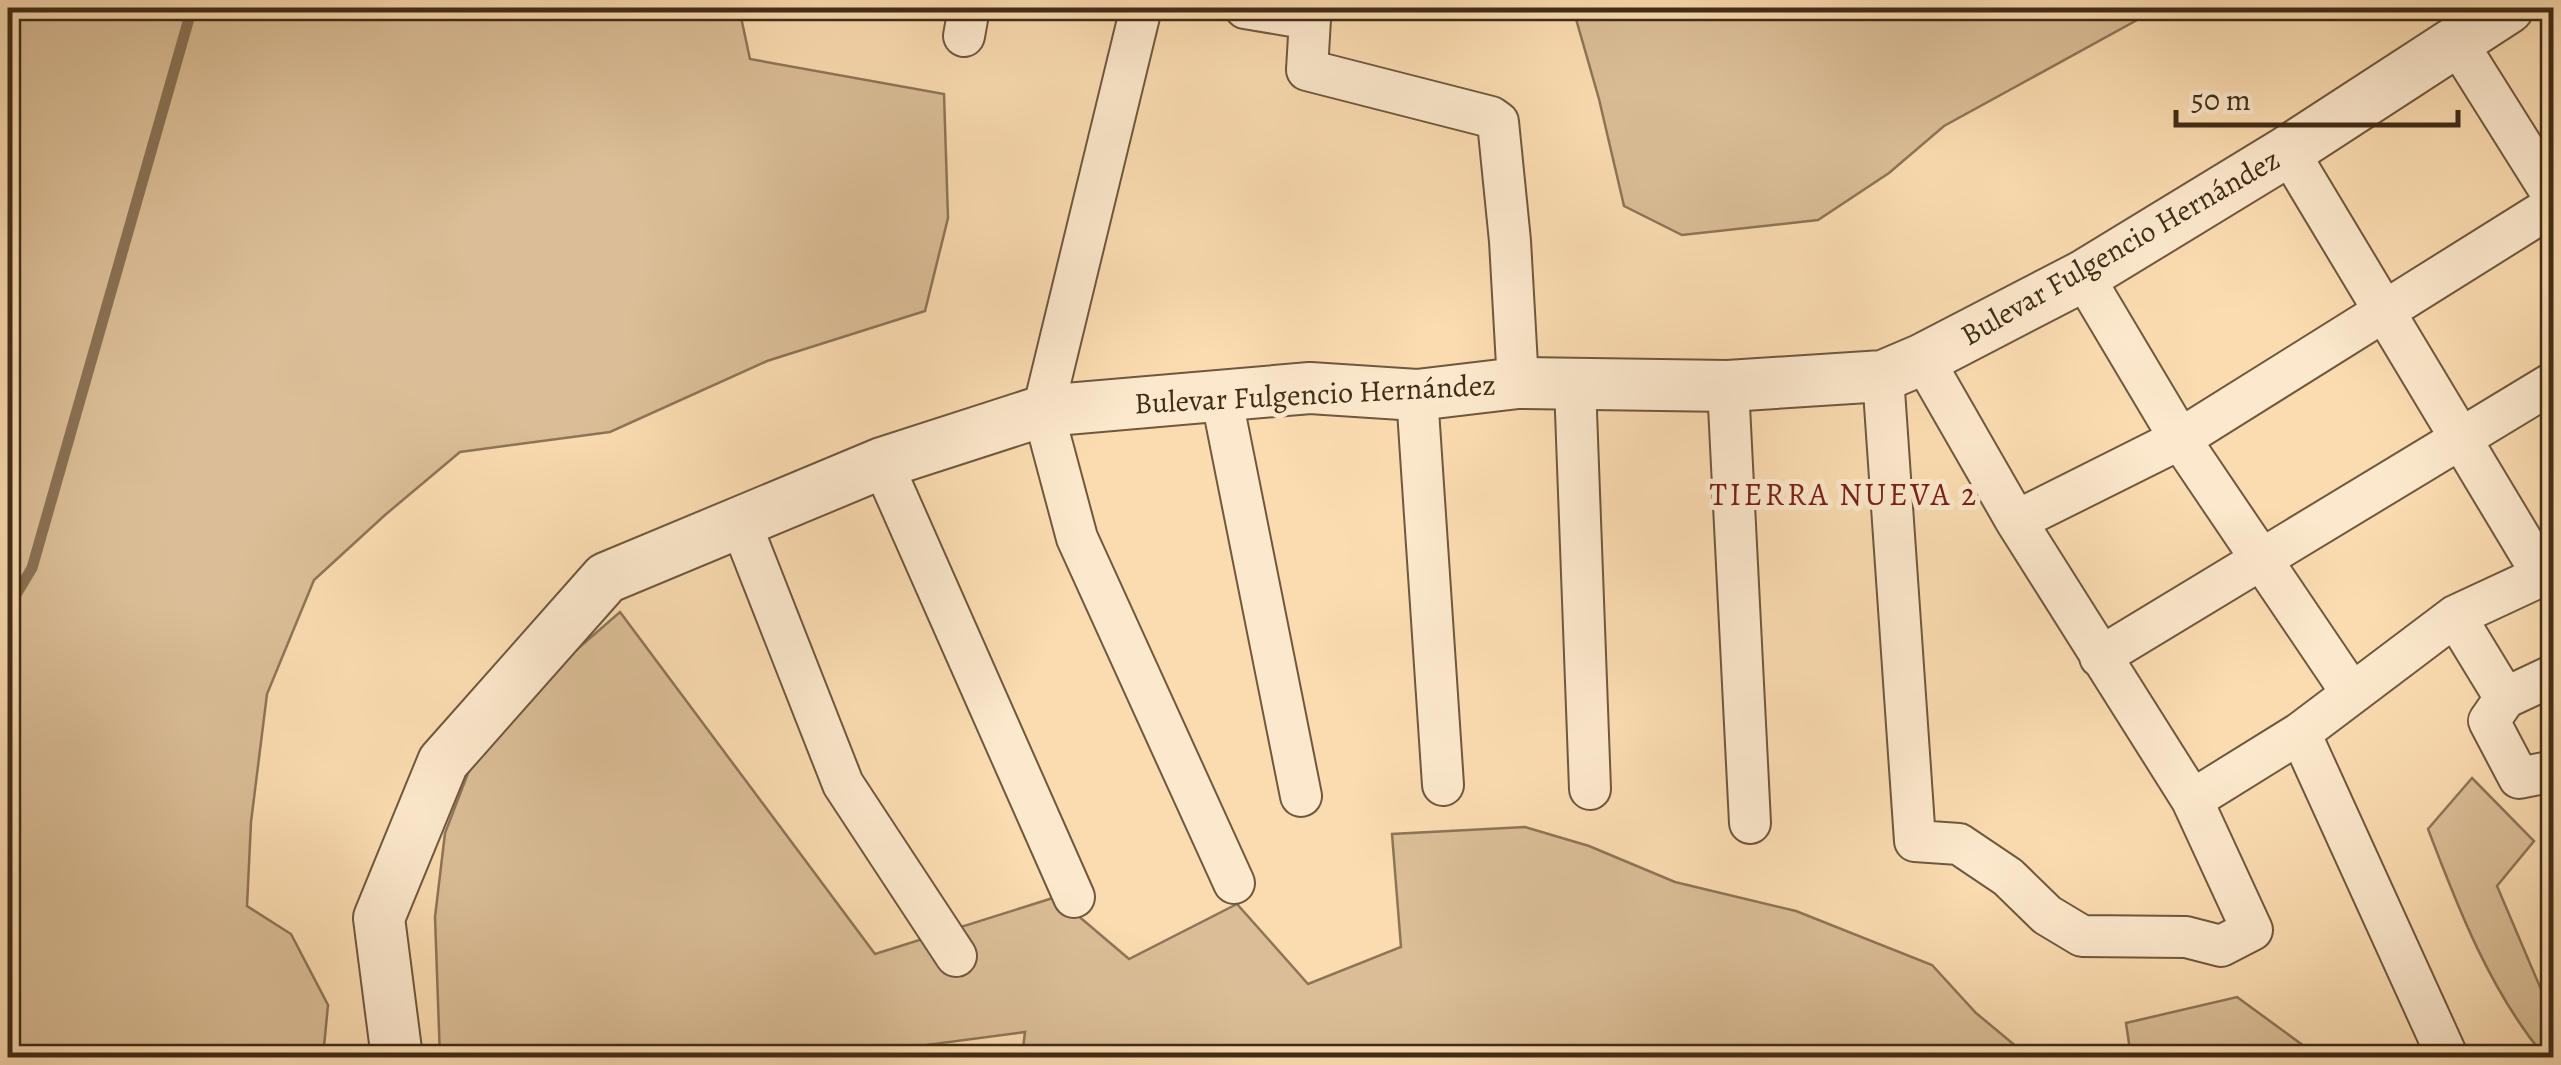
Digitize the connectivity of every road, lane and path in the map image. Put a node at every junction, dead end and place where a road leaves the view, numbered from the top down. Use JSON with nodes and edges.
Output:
{"nodes":[{"id":1,"x":1141,"y":8,"type":"edge"},
{"id":2,"x":1245,"y":8,"type":"edge"},
{"id":3,"x":2508,"y":8,"type":"edge"},
{"id":4,"x":2456,"y":40,"type":"junction"},
{"id":5,"x":2288,"y":151,"type":"junction"},
{"id":6,"x":2554,"y":196,"type":"edge"},
{"id":7,"x":2554,"y":206,"type":"edge"},
{"id":8,"x":2083,"y":276,"type":"junction"},
{"id":9,"x":2384,"y":313,"type":"junction"},
{"id":10,"x":1903,"y":367,"type":"junction"},
{"id":11,"x":2554,"y":382,"type":"edge"},
{"id":12,"x":1518,"y":384,"type":"junction"},
{"id":13,"x":1574,"y":384,"type":"junction"},
{"id":14,"x":1728,"y":386,"type":"junction"},
{"id":15,"x":1221,"y":395,"type":"junction"},
{"id":16,"x":1417,"y":395,"type":"junction"},
{"id":17,"x":1043,"y":410,"type":"junction"},
{"id":18,"x":2180,"y":439,"type":"junction"},
{"id":19,"x":2460,"y":439,"type":"junction"},
{"id":20,"x":882,"y":464,"type":"junction"},
{"id":21,"x":2016,"y":520,"type":"junction"},
{"id":22,"x":740,"y":522,"type":"junction"},
{"id":23,"x":2262,"y":561,"type":"junction"},
{"id":24,"x":2548,"y":572,"type":"edge"},
{"id":25,"x":2455,"y":616,"type":"junction"},
{"id":26,"x":2100,"y":657,"type":"junction"},
{"id":27,"x":2554,"y":675,"type":"edge"},
{"id":28,"x":2351,"y":692,"type":"junction"},
{"id":29,"x":2505,"y":698,"type":"junction"},
{"id":30,"x":2300,"y":733,"type":"junction"},
{"id":31,"x":2554,"y":771,"type":"edge"},
{"id":32,"x":1443,"y":785,"type":"dead end"},
{"id":33,"x":1590,"y":789,"type":"dead end"},
{"id":34,"x":1301,"y":796,"type":"dead end"},
{"id":35,"x":2192,"y":800,"type":"junction"},
{"id":36,"x":1750,"y":823,"type":"dead end"},
{"id":37,"x":1234,"y":883,"type":"dead end"},
{"id":38,"x":1074,"y":897,"type":"dead end"},
{"id":39,"x":956,"y":956,"type":"dead end"},
{"id":40,"x":396,"y":1058,"type":"edge"},
{"id":41,"x":2448,"y":1058,"type":"edge"}],
"edges":[{"from":1,"to":17,"type":"street"},
{"from":2,"to":12,"type":"street"},
{"from":3,"to":4,"type":"street","name":"Bulevar Fulgencio Hernández"},
{"from":4,"to":5,"type":"street","name":"Bulevar Fulgencio Hernández"},
{"from":4,"to":6,"type":"street"},
{"from":5,"to":8,"type":"street","name":"Bulevar Fulgencio Hernández"},
{"from":5,"to":9,"type":"street"},
{"from":7,"to":9,"type":"street"},
{"from":8,"to":10,"type":"street","name":"Bulevar Fulgencio Hernández"},
{"from":8,"to":18,"type":"street"},
{"from":9,"to":18,"type":"street"},
{"from":9,"to":19,"type":"street"},
{"from":10,"to":14,"type":"street","name":"Bulevar Fulgencio Hernández"},
{"from":10,"to":21,"type":"street"},
{"from":10,"to":35,"type":"street"},
{"from":11,"to":19,"type":"street"},
{"from":12,"to":13,"type":"street","name":"Bulevar Fulgencio Hernández"},
{"from":12,"to":16,"type":"street","name":"Bulevar Fulgencio Hernández"},
{"from":13,"to":14,"type":"street","name":"Bulevar Fulgencio Hernández"},
{"from":13,"to":33,"type":"street"},
{"from":14,"to":36,"type":"street"},
{"from":15,"to":16,"type":"street","name":"Bulevar Fulgencio Hernández"},
{"from":15,"to":17,"type":"street","name":"Bulevar Fulgencio Hernández"},
{"from":15,"to":34,"type":"street"},
{"from":16,"to":32,"type":"street"},
{"from":17,"to":20,"type":"street","name":"Bulevar Fulgencio Hernández"},
{"from":17,"to":37,"type":"street"},
{"from":18,"to":21,"type":"street"},
{"from":18,"to":23,"type":"street"},
{"from":19,"to":23,"type":"street"},
{"from":19,"to":24,"type":"street"},
{"from":20,"to":22,"type":"street","name":"Bulevar Fulgencio Hernández"},
{"from":20,"to":38,"type":"street"},
{"from":21,"to":26,"type":"street"},
{"from":22,"to":39,"type":"street"},
{"from":22,"to":40,"type":"street","name":"Bulevar Fulgencio Hernández"},
{"from":23,"to":26,"type":"street"},
{"from":23,"to":28,"type":"street"},
{"from":24,"to":25,"type":"street"},
{"from":25,"to":28,"type":"street"},
{"from":25,"to":29,"type":"street"},
{"from":26,"to":35,"type":"street"},
{"from":27,"to":29,"type":"street"},
{"from":28,"to":30,"type":"street"},
{"from":29,"to":31,"type":"street"},
{"from":30,"to":35,"type":"street"},
{"from":30,"to":41,"type":"street"}]}
